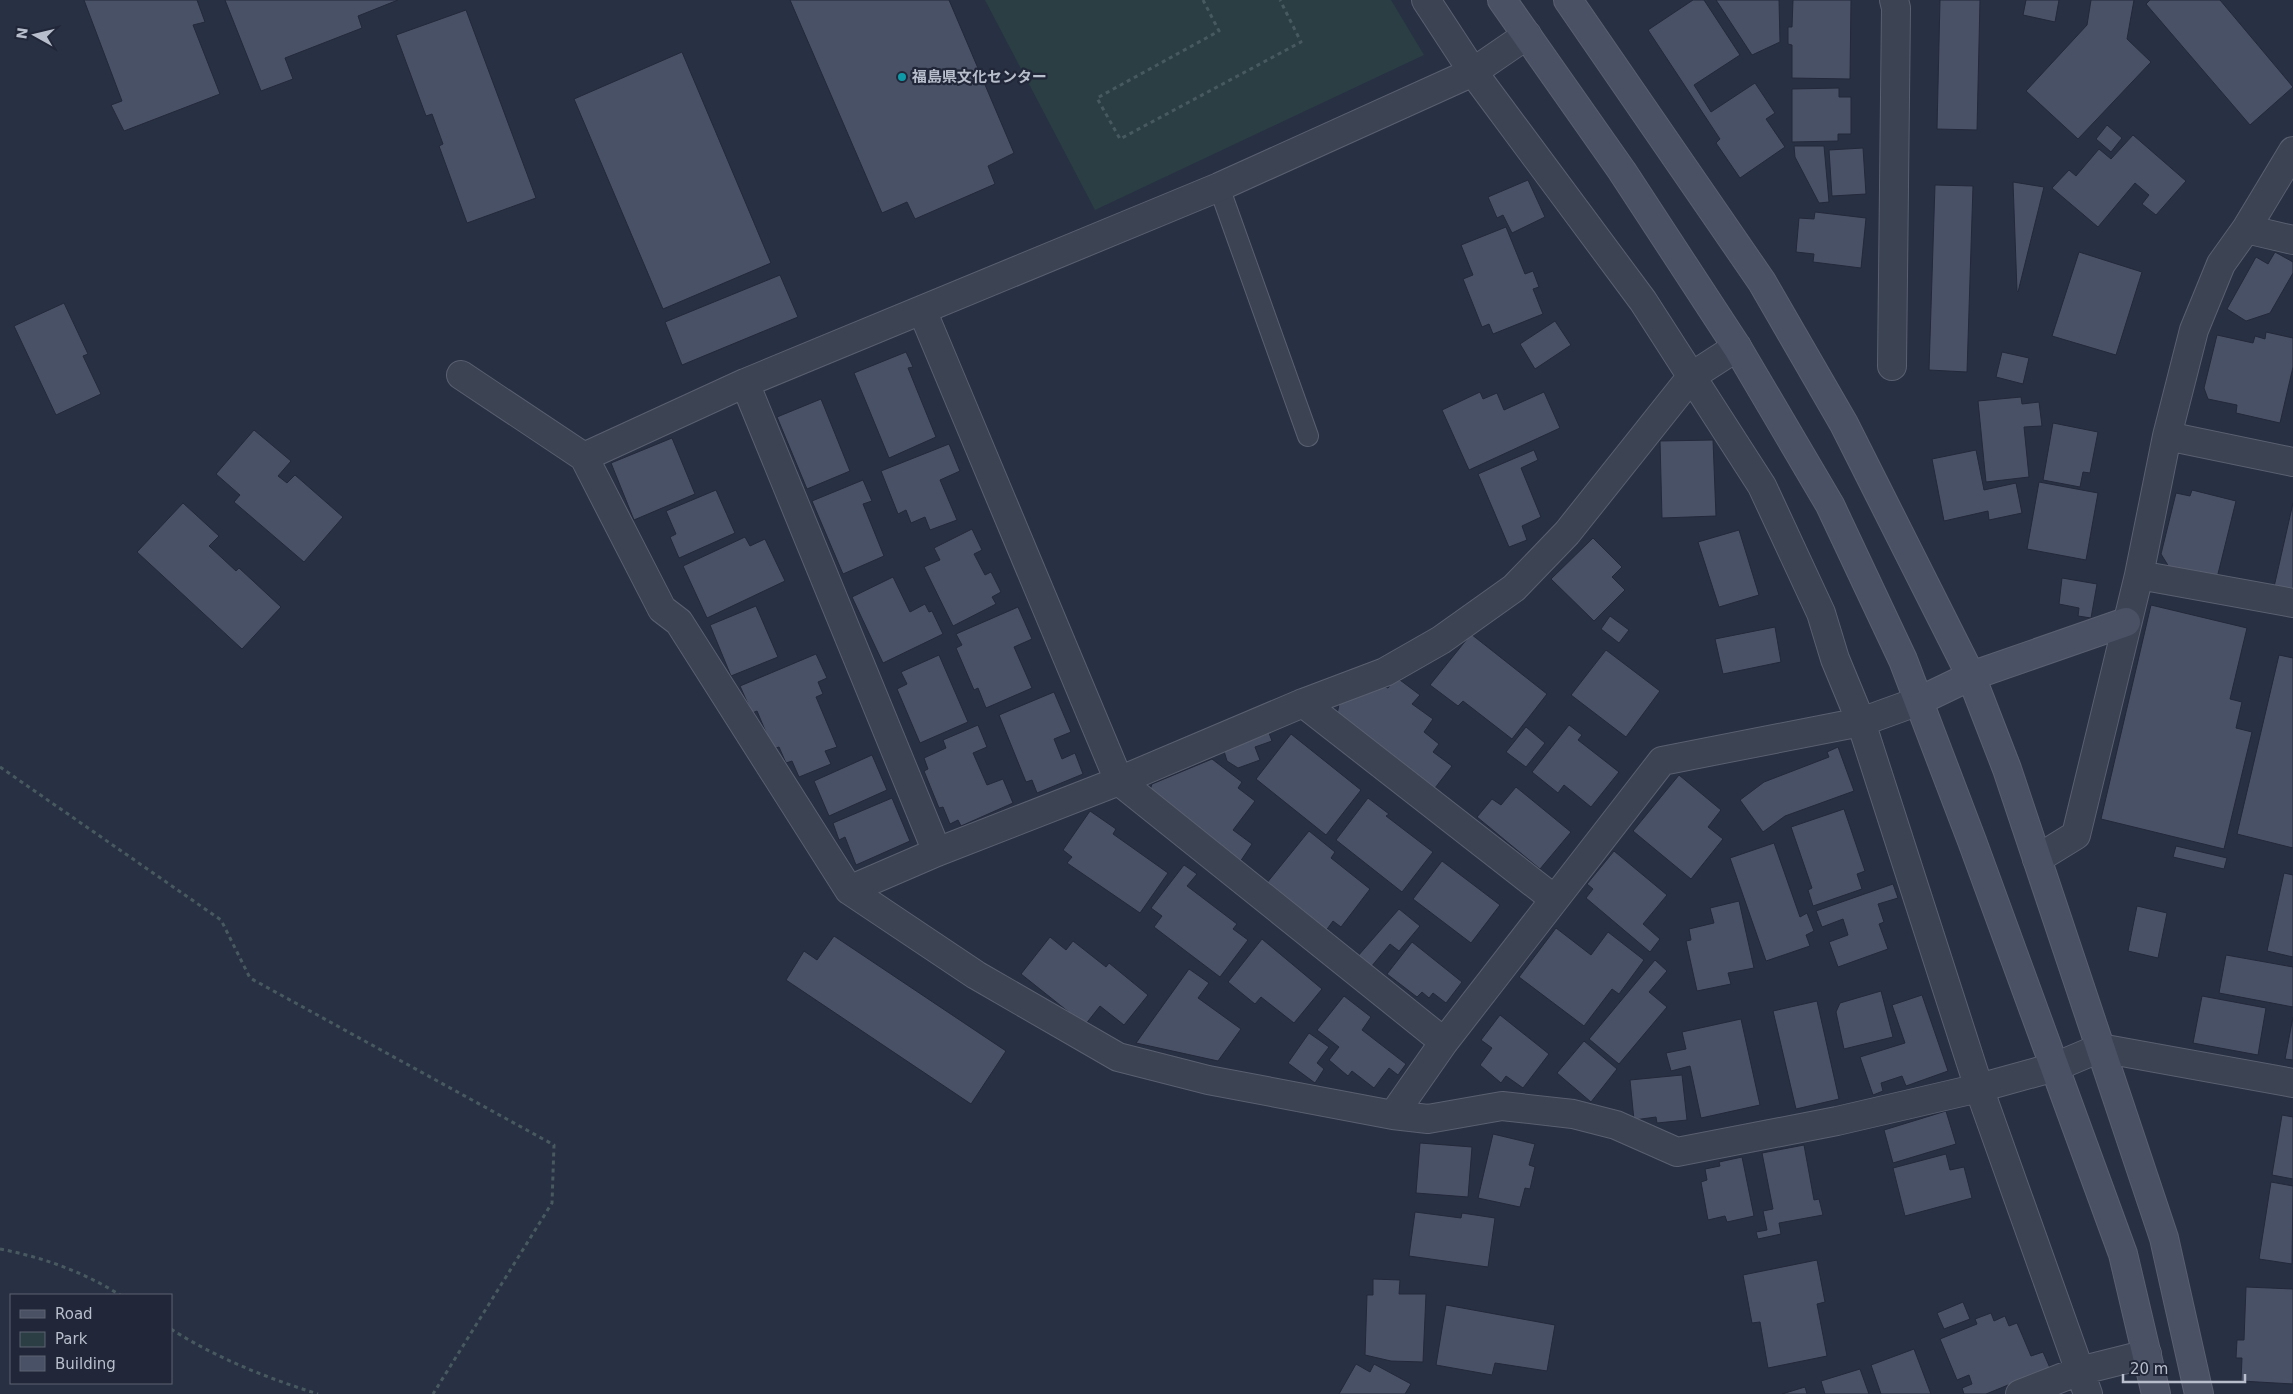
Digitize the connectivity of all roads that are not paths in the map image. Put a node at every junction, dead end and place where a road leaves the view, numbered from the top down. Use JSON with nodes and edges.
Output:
{"nodes":[{"id":1,"x":1426,"y":0,"type":"edge"},
{"id":2,"x":1502,"y":0,"type":"edge"},
{"id":3,"x":1568,"y":0,"type":"edge"},
{"id":4,"x":1894,"y":0,"type":"edge"},
{"id":5,"x":1527,"y":35,"type":"junction"},
{"id":6,"x":1473,"y":72,"type":"junction"},
{"id":7,"x":2293,"y":151,"type":"edge"},
{"id":8,"x":1220,"y":187,"type":"junction"},
{"id":9,"x":2246,"y":228,"type":"junction"},
{"id":10,"x":2293,"y":240,"type":"edge"},
{"id":11,"x":922,"y":310,"type":"junction"},
{"id":12,"x":1737,"y":347,"type":"junction"},
{"id":13,"x":1892,"y":366,"type":"dead end"},
{"id":14,"x":461,"y":374,"type":"dead end"},
{"id":15,"x":1692,"y":376,"type":"junction"},
{"id":16,"x":745,"y":383,"type":"junction"},
{"id":17,"x":1308,"y":436,"type":"dead end"},
{"id":18,"x":2167,"y":436,"type":"junction"},
{"id":19,"x":584,"y":457,"type":"junction"},
{"id":20,"x":2293,"y":462,"type":"edge"},
{"id":21,"x":2139,"y":575,"type":"junction"},
{"id":22,"x":2293,"y":604,"type":"edge"},
{"id":23,"x":2126,"y":622,"type":"junction"},
{"id":24,"x":1971,"y":676,"type":"junction"},
{"id":25,"x":1919,"y":701,"type":"junction"},
{"id":26,"x":1302,"y":703,"type":"junction"},
{"id":27,"x":1861,"y":722,"type":"junction"},
{"id":28,"x":1119,"y":781,"type":"junction"},
{"id":29,"x":937,"y":852,"type":"junction"},
{"id":30,"x":2037,"y":859,"type":"junction"},
{"id":31,"x":849,"y":890,"type":"junction"},
{"id":32,"x":1554,"y":899,"type":"junction"},
{"id":33,"x":1444,"y":1042,"type":"junction"},
{"id":34,"x":2100,"y":1048,"type":"junction"},
{"id":35,"x":2055,"y":1067,"type":"junction"},
{"id":36,"x":2293,"y":1083,"type":"edge"},
{"id":37,"x":1979,"y":1088,"type":"junction"},
{"id":38,"x":1393,"y":1115,"type":"junction"},
{"id":39,"x":2147,"y":1354,"type":"junction"},
{"id":40,"x":2083,"y":1382,"type":"edge"},
{"id":41,"x":2020,"y":1394,"type":"edge"},
{"id":42,"x":2156,"y":1394,"type":"edge"},
{"id":43,"x":2201,"y":1394,"type":"edge"}],
"edges":[{"from":1,"to":6,"type":"street"},
{"from":2,"to":5,"type":"street"},
{"from":3,"to":24,"type":"street"},
{"from":4,"to":13,"type":"street"},
{"from":5,"to":6,"type":"street"},
{"from":5,"to":12,"type":"street"},
{"from":6,"to":8,"type":"street"},
{"from":6,"to":15,"type":"street"},
{"from":7,"to":9,"type":"street"},
{"from":8,"to":11,"type":"street"},
{"from":8,"to":17,"type":"lane"},
{"from":9,"to":10,"type":"street"},
{"from":9,"to":18,"type":"street"},
{"from":11,"to":16,"type":"street"},
{"from":11,"to":28,"type":"street"},
{"from":12,"to":15,"type":"street"},
{"from":12,"to":25,"type":"street"},
{"from":14,"to":19,"type":"street"},
{"from":15,"to":26,"type":"street"},
{"from":15,"to":27,"type":"street"},
{"from":16,"to":19,"type":"street"},
{"from":16,"to":29,"type":"street"},
{"from":18,"to":20,"type":"street"},
{"from":18,"to":21,"type":"street"},
{"from":19,"to":31,"type":"street"},
{"from":21,"to":22,"type":"street"},
{"from":21,"to":23,"type":"street"},
{"from":23,"to":24,"type":"street"},
{"from":23,"to":30,"type":"street"},
{"from":24,"to":25,"type":"street"},
{"from":24,"to":30,"type":"street"},
{"from":25,"to":27,"type":"street"},
{"from":25,"to":35,"type":"street"},
{"from":26,"to":28,"type":"street"},
{"from":26,"to":32,"type":"street"},
{"from":27,"to":32,"type":"street"},
{"from":27,"to":37,"type":"street"},
{"from":28,"to":29,"type":"street"},
{"from":28,"to":33,"type":"street"},
{"from":29,"to":31,"type":"street"},
{"from":30,"to":34,"type":"street"},
{"from":31,"to":38,"type":"street"},
{"from":32,"to":33,"type":"street"},
{"from":33,"to":38,"type":"street"},
{"from":34,"to":35,"type":"street"},
{"from":34,"to":36,"type":"street"},
{"from":34,"to":43,"type":"street"},
{"from":35,"to":37,"type":"street"},
{"from":35,"to":39,"type":"street"},
{"from":37,"to":38,"type":"street"},
{"from":37,"to":40,"type":"street"},
{"from":39,"to":40,"type":"street"},
{"from":39,"to":42,"type":"street"},
{"from":40,"to":41,"type":"street"}]}
